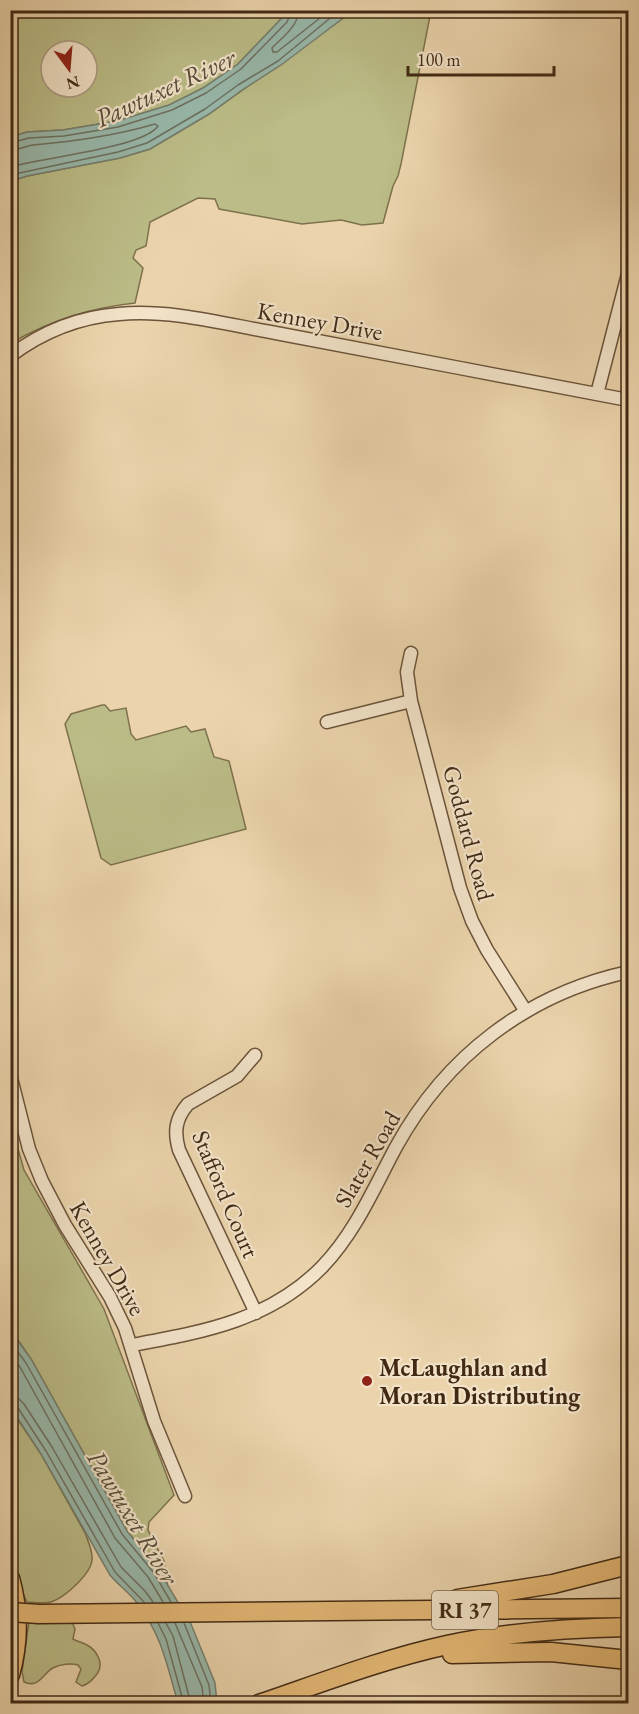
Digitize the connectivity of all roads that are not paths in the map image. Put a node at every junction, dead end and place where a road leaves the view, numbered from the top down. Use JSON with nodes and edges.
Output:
{"nodes":[{"id":1,"x":628,"y":274,"type":"edge"},
{"id":2,"x":10,"y":356,"type":"edge"},
{"id":3,"x":597,"y":394,"type":"junction"},
{"id":4,"x":628,"y":400,"type":"edge"},
{"id":5,"x":411,"y":654,"type":"dead end"},
{"id":6,"x":411,"y":700,"type":"junction"},
{"id":7,"x":327,"y":722,"type":"dead end"},
{"id":8,"x":628,"y":972,"type":"edge"},
{"id":9,"x":525,"y":1010,"type":"junction"},
{"id":10,"x":255,"y":1055,"type":"dead end"},
{"id":11,"x":10,"y":1074,"type":"edge"},
{"id":12,"x":256,"y":1312,"type":"junction"},
{"id":13,"x":132,"y":1345,"type":"junction"},
{"id":14,"x":185,"y":1496,"type":"dead end"},
{"id":15,"x":628,"y":1564,"type":"edge"},
{"id":16,"x":10,"y":1578,"type":"edge"},
{"id":17,"x":628,"y":1608,"type":"edge"},
{"id":18,"x":301,"y":1611,"type":"junction"},
{"id":19,"x":10,"y":1613,"type":"edge"},
{"id":20,"x":628,"y":1627,"type":"edge"},
{"id":21,"x":393,"y":1660,"type":"junction"},
{"id":22,"x":628,"y":1660,"type":"edge"},
{"id":23,"x":10,"y":1675,"type":"edge"},
{"id":24,"x":259,"y":1704,"type":"edge"}],
"edges":[{"from":1,"to":3,"type":"street"},
{"from":2,"to":3,"type":"street","name":"Kenney Drive"},
{"from":3,"to":4,"type":"street","name":"Kenney Drive"},
{"from":5,"to":6,"type":"street","name":"Goddard Road"},
{"from":6,"to":7,"type":"street"},
{"from":6,"to":9,"type":"street","name":"Goddard Road"},
{"from":8,"to":9,"type":"street","name":"Slater Road"},
{"from":9,"to":12,"type":"street","name":"Slater Road"},
{"from":10,"to":12,"type":"street","name":"Stafford Court"},
{"from":11,"to":13,"type":"street","name":"Kenney Drive"},
{"from":12,"to":13,"type":"street","name":"Slater Road"},
{"from":13,"to":14,"type":"street","name":"Kenney Drive"},
{"from":15,"to":18,"type":"highway"},
{"from":16,"to":23,"type":"highway"},
{"from":17,"to":18,"type":"highway","number":"RI 37"},
{"from":18,"to":19,"type":"highway","number":"RI 37","bridge":true},
{"from":20,"to":21,"type":"highway","number":"RI 37"},
{"from":21,"to":22,"type":"highway"},
{"from":21,"to":24,"type":"highway","number":"RI 37"}]}
